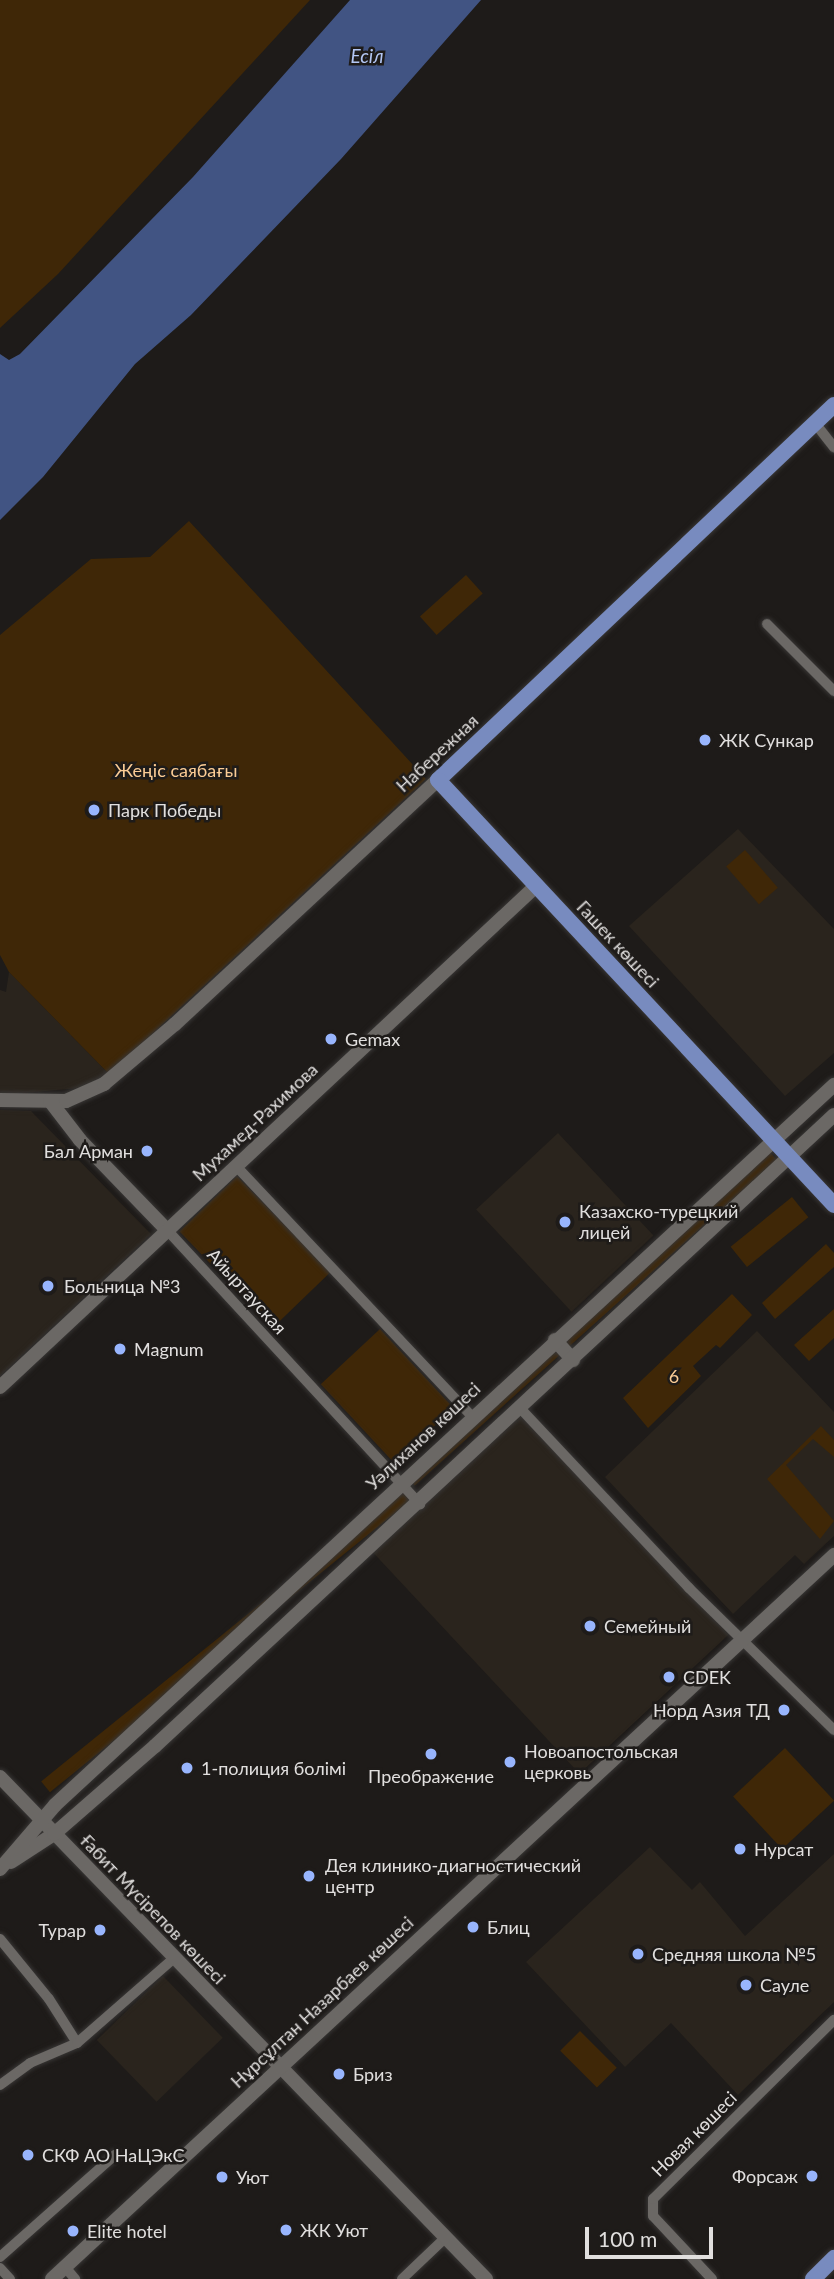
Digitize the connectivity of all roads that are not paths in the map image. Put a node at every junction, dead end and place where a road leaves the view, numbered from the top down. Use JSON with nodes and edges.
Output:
{"nodes":[{"id":1,"x":834,"y":405,"type":"edge"},
{"id":2,"x":815,"y":424,"type":"junction"},
{"id":3,"x":834,"y":447,"type":"edge"},
{"id":4,"x":767,"y":624,"type":"dead end"},
{"id":5,"x":834,"y":690,"type":"edge"},
{"id":6,"x":438,"y":780,"type":"junction"},
{"id":7,"x":537,"y":885,"type":"junction"},
{"id":8,"x":834,"y":1085,"type":"edge"},
{"id":9,"x":83,"y":1096,"type":"junction"},
{"id":10,"x":0,"y":1100,"type":"edge"},
{"id":11,"x":50,"y":1101,"type":"junction"},
{"id":12,"x":834,"y":1115,"type":"edge"},
{"id":13,"x":70,"y":1130,"type":"junction"},
{"id":14,"x":772,"y":1137,"type":"junction"},
{"id":15,"x":790,"y":1158,"type":"junction"},
{"id":16,"x":236,"y":1166,"type":"junction"},
{"id":17,"x":834,"y":1205,"type":"edge"},
{"id":18,"x":167,"y":1231,"type":"junction"},
{"id":19,"x":555,"y":1340,"type":"junction"},
{"id":20,"x":573,"y":1360,"type":"junction"},
{"id":21,"x":0,"y":1387,"type":"edge"},
{"id":22,"x":520,"y":1408,"type":"junction"},
{"id":23,"x":472,"y":1416,"type":"junction"},
{"id":24,"x":401,"y":1483,"type":"junction"},
{"id":25,"x":420,"y":1504,"type":"junction"},
{"id":26,"x":834,"y":1555,"type":"edge"},
{"id":27,"x":744,"y":1640,"type":"junction"},
{"id":28,"x":834,"y":1730,"type":"edge"},
{"id":29,"x":0,"y":1777,"type":"edge"},
{"id":30,"x":41,"y":1820,"type":"junction"},
{"id":31,"x":54,"y":1834,"type":"junction"},
{"id":32,"x":1,"y":1868,"type":"edge"},
{"id":33,"x":0,"y":1939,"type":"edge"},
{"id":34,"x":173,"y":1959,"type":"junction"},
{"id":35,"x":834,"y":2020,"type":"edge"},
{"id":36,"x":77,"y":2043,"type":"junction"},
{"id":37,"x":280,"y":2067,"type":"junction"},
{"id":38,"x":0,"y":2085,"type":"edge"},
{"id":39,"x":115,"y":2155,"type":"dead end"},
{"id":40,"x":445,"y":2238,"type":"junction"},
{"id":41,"x":0,"y":2258,"type":"edge"},
{"id":42,"x":834,"y":2258,"type":"edge"},
{"id":43,"x":65,"y":2267,"type":"junction"},
{"id":44,"x":0,"y":2268,"type":"edge"},
{"id":45,"x":10,"y":2279,"type":"edge"},
{"id":46,"x":52,"y":2279,"type":"edge"},
{"id":47,"x":75,"y":2279,"type":"edge"},
{"id":48,"x":402,"y":2279,"type":"edge"},
{"id":49,"x":485,"y":2279,"type":"edge"},
{"id":50,"x":712,"y":2279,"type":"edge"},
{"id":51,"x":813,"y":2279,"type":"edge"}],
"edges":[{"from":1,"to":2,"type":"main road","name":"Набережная"},
{"from":2,"to":3,"type":"street"},
{"from":2,"to":6,"type":"main road","name":"Набережная"},
{"from":4,"to":5,"type":"street"},
{"from":6,"to":7,"type":"main road","name":"Гашек көшесі"},
{"from":6,"to":9,"type":"main road","name":"Набережная"},
{"from":7,"to":14,"type":"main road","name":"Гашек көшесі"},
{"from":7,"to":16,"type":"main road","name":"Мухамед-Рахимова"},
{"from":8,"to":14,"type":"main road","name":"Уәлиханов көшесі"},
{"from":9,"to":11,"type":"main road","name":"Набережная"},
{"from":9,"to":13,"type":"main road"},
{"from":10,"to":11,"type":"main road","name":"Набережная"},
{"from":11,"to":13,"type":"main road","name":"Айыртауская"},
{"from":12,"to":15,"type":"main road"},
{"from":13,"to":18,"type":"main road","name":"Айыртауская"},
{"from":14,"to":15,"type":"main road","name":"Гашек көшесі"},
{"from":14,"to":19,"type":"main road","name":"Уәлиханов көшесі"},
{"from":15,"to":17,"type":"main road","name":"Гашек көшесі"},
{"from":15,"to":20,"type":"main road"},
{"from":16,"to":18,"type":"main road","name":"Мухамед-Рахимова"},
{"from":16,"to":23,"type":"street"},
{"from":18,"to":21,"type":"main road","name":"Мухамед-Рахимова"},
{"from":18,"to":24,"type":"street","name":"Айыртауская"},
{"from":19,"to":20,"type":"main road"},
{"from":19,"to":23,"type":"main road","name":"Уәлиханов көшесі"},
{"from":20,"to":22,"type":"main road"},
{"from":22,"to":25,"type":"main road"},
{"from":22,"to":27,"type":"street"},
{"from":23,"to":24,"type":"main road","name":"Уәлиханов көшесі"},
{"from":24,"to":25,"type":"street","name":"Айыртауская"},
{"from":24,"to":30,"type":"main road","name":"Уәлиханов көшесі"},
{"from":25,"to":31,"type":"main road"},
{"from":26,"to":27,"type":"main road","name":"Нұрсұлтан Назарбаев көшесі"},
{"from":27,"to":28,"type":"street"},
{"from":27,"to":37,"type":"main road","name":"Нұрсұлтан Назарбаев көшесі"},
{"from":29,"to":30,"type":"main road","name":"Ғабит Мүсірепов көшесі"},
{"from":30,"to":31,"type":"main road","name":"Ғабит Мүсірепов көшесі"},
{"from":30,"to":32,"type":"main road","name":"Уәлиханов көшесі"},
{"from":31,"to":32,"type":"main road"},
{"from":31,"to":34,"type":"main road","name":"Ғабит Мүсірепов көшесі"},
{"from":33,"to":36,"type":"street"},
{"from":34,"to":36,"type":"street"},
{"from":34,"to":37,"type":"main road","name":"Ғабит Мүсірепов көшесі"},
{"from":35,"to":50,"type":"street","name":"Новая көшесі"},
{"from":36,"to":38,"type":"street"},
{"from":37,"to":40,"type":"main road","name":"Ғабит Мүсірепов көшесі"},
{"from":37,"to":43,"type":"main road","name":"Нұрсұлтан Назарбаев көшесі"},
{"from":39,"to":41,"type":"street"},
{"from":40,"to":48,"type":"street"},
{"from":40,"to":49,"type":"main road"},
{"from":42,"to":51,"type":"main road"},
{"from":43,"to":46,"type":"main road","name":"Нұрсұлтан Назарбаев көшесі"},
{"from":43,"to":47,"type":"street"},
{"from":44,"to":45,"type":"street"}]}
